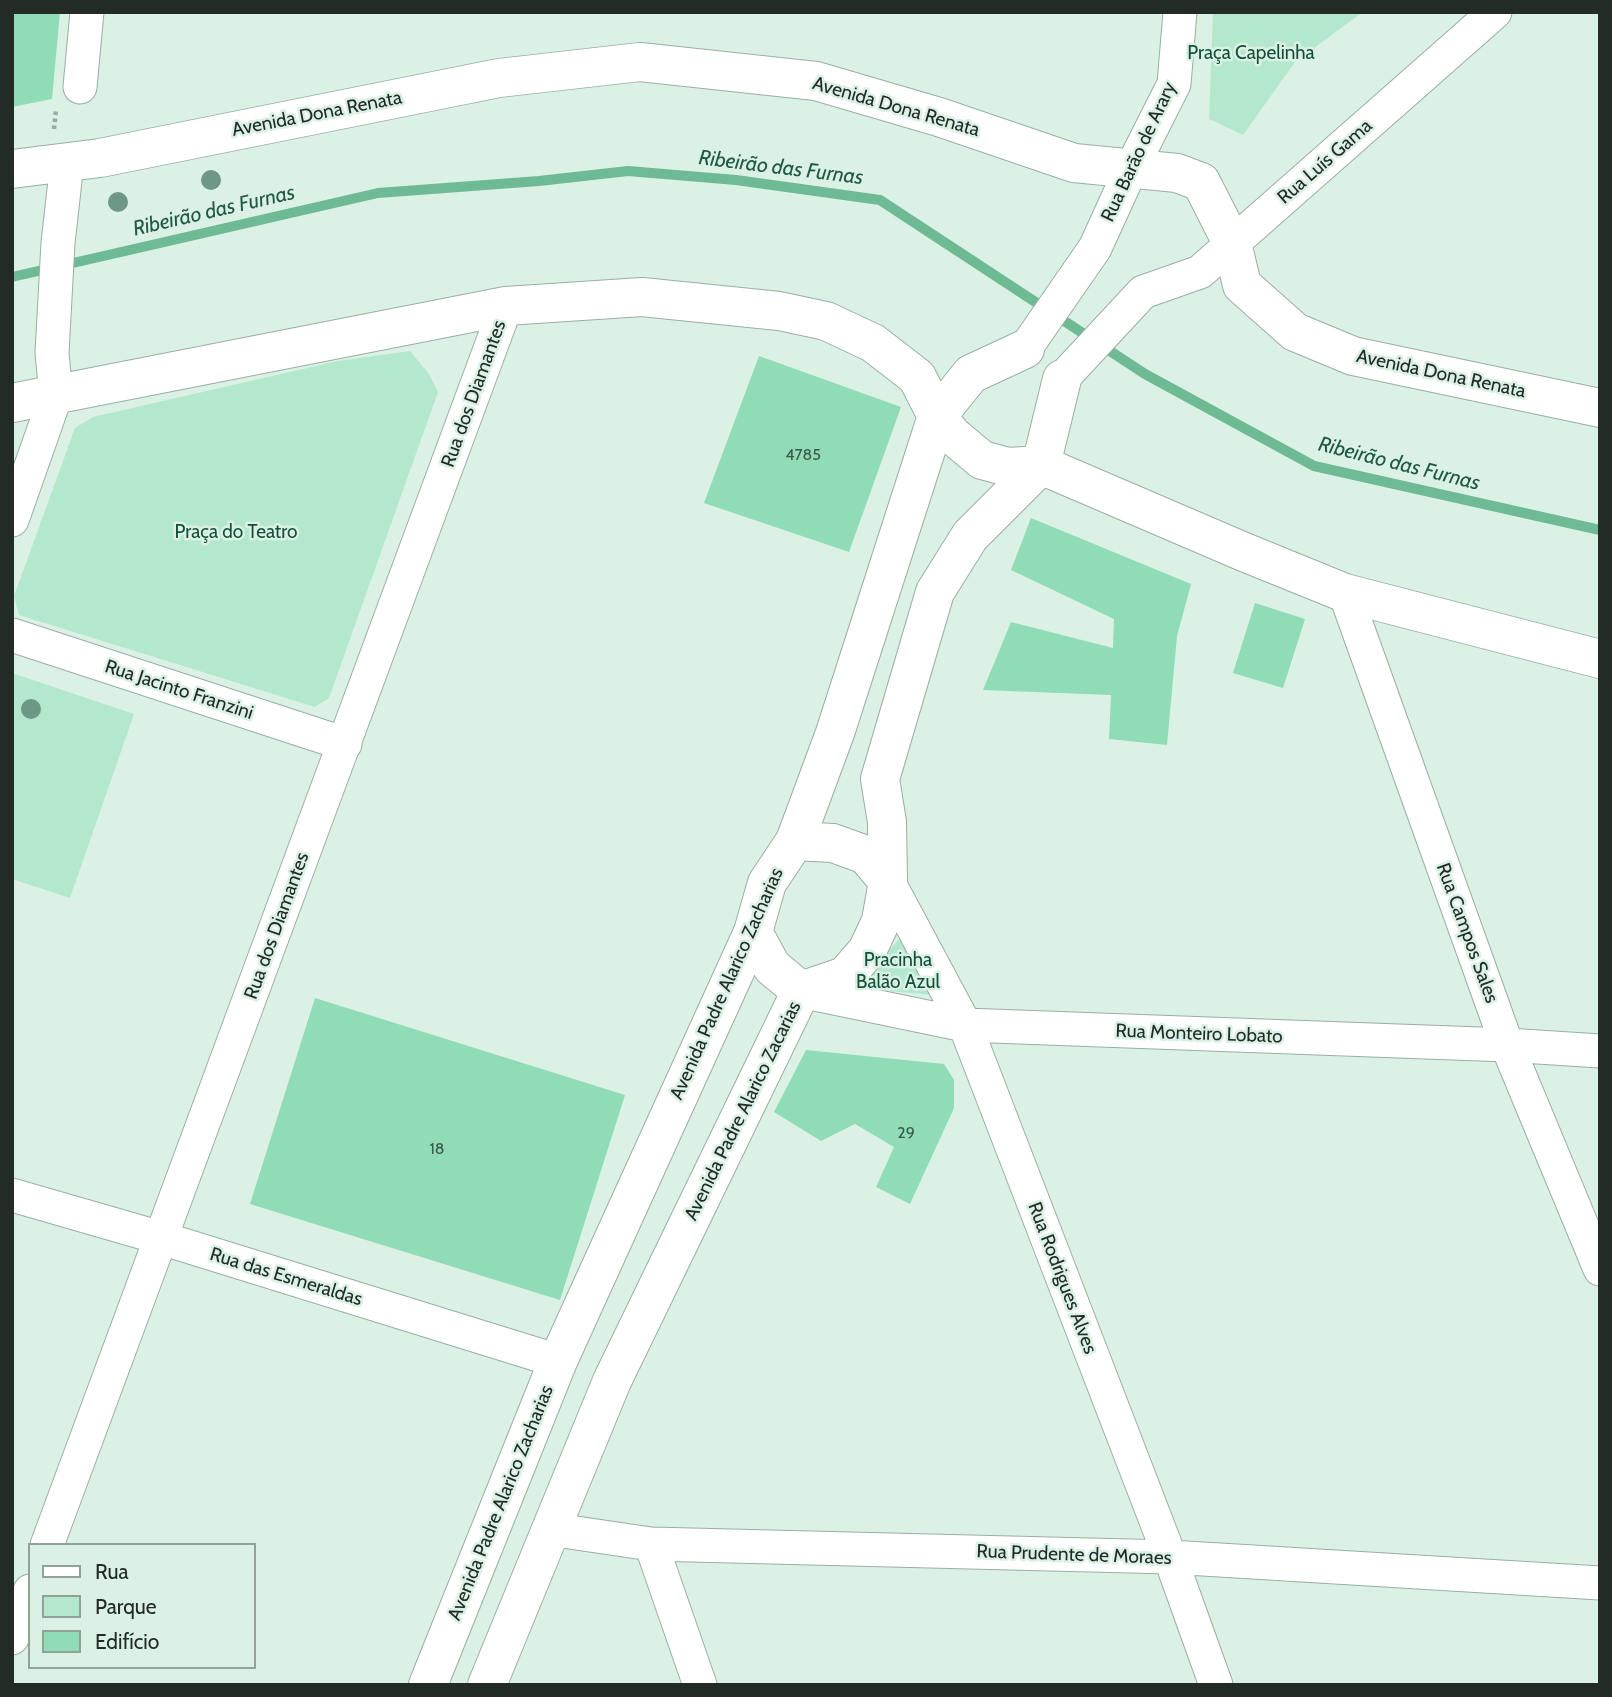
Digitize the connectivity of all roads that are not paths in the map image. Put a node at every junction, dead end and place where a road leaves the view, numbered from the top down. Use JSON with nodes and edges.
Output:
{"nodes":[{"id":1,"x":87,"y":12,"type":"edge"},
{"id":2,"x":1180,"y":12,"type":"edge"},
{"id":3,"x":1495,"y":12,"type":"edge"},
{"id":4,"x":80,"y":87,"type":"road end"},
{"id":5,"x":59,"y":163,"type":"junction"},
{"id":6,"x":12,"y":169,"type":"edge"},
{"id":7,"x":1131,"y":169,"type":"junction"},
{"id":8,"x":1232,"y":243,"type":"junction"},
{"id":9,"x":506,"y":306,"type":"junction"},
{"id":10,"x":1025,"y":349,"type":"joint"},
{"id":11,"x":1062,"y":379,"type":"joint"},
{"id":12,"x":56,"y":395,"type":"junction"},
{"id":13,"x":12,"y":402,"type":"edge"},
{"id":14,"x":1600,"y":408,"type":"edge"},
{"id":15,"x":937,"y":416,"type":"junction"},
{"id":16,"x":1041,"y":465,"type":"junction"},
{"id":17,"x":12,"y":520,"type":"edge"},
{"id":18,"x":1346,"y":593,"type":"junction"},
{"id":19,"x":12,"y":635,"type":"edge"},
{"id":20,"x":1600,"y":660,"type":"edge"},
{"id":21,"x":345,"y":744,"type":"junction"},
{"id":22,"x":795,"y":842,"type":"junction"},
{"id":23,"x":888,"y":881,"type":"junction"},
{"id":24,"x":753,"y":932,"type":"junction"},
{"id":25,"x":802,"y":991,"type":"junction"},
{"id":26,"x":965,"y":1026,"type":"junction"},
{"id":27,"x":1507,"y":1045,"type":"junction"},
{"id":28,"x":1600,"y":1051,"type":"edge"},
{"id":29,"x":12,"y":1195,"type":"edge"},
{"id":30,"x":161,"y":1238,"type":"junction"},
{"id":31,"x":1600,"y":1269,"type":"edge"},
{"id":32,"x":558,"y":1361,"type":"junction"},
{"id":33,"x":550,"y":1529,"type":"junction"},
{"id":34,"x":48,"y":1543,"type":"edge"},
{"id":35,"x":652,"y":1544,"type":"junction"},
{"id":36,"x":1170,"y":1557,"type":"junction"},
{"id":37,"x":1600,"y":1583,"type":"edge"},
{"id":38,"x":28,"y":1596,"type":"edge"},
{"id":39,"x":12,"y":1638,"type":"edge"},
{"id":40,"x":428,"y":1685,"type":"edge"},
{"id":41,"x":487,"y":1685,"type":"edge"},
{"id":42,"x":700,"y":1685,"type":"edge"},
{"id":43,"x":1216,"y":1685,"type":"edge"}],
"edges":[{"from":1,"to":4,"type":"street"},
{"from":2,"to":7,"type":"street","name":"Rua Barão de Arary"},
{"from":3,"to":8,"type":"street","name":"Rua Luís Gama"},
{"from":5,"to":6,"type":"main road","name":"Avenida Dona Renata"},
{"from":5,"to":7,"type":"main road","name":"Avenida Dona Renata"},
{"from":5,"to":12,"type":"street"},
{"from":7,"to":8,"type":"main road","name":"Avenida Dona Renata"},
{"from":7,"to":10,"type":"street","name":"Rua Barão de Arary"},
{"from":8,"to":11,"type":"street","name":"Rua Luís Gama"},
{"from":8,"to":14,"type":"main road","name":"Avenida Dona Renata"},
{"from":9,"to":12,"type":"main road"},
{"from":9,"to":15,"type":"main road"},
{"from":9,"to":21,"type":"street","name":"Rua dos Diamantes"},
{"from":10,"to":15,"type":"main road","name":"Avenida Padre Alarico Zacharias"},
{"from":11,"to":16,"type":"main road"},
{"from":12,"to":13,"type":"main road"},
{"from":12,"to":17,"type":"street"},
{"from":15,"to":16,"type":"main road"},
{"from":15,"to":22,"type":"main road","name":"Avenida Padre Alarico Zacharias"},
{"from":16,"to":18,"type":"main road"},
{"from":16,"to":23,"type":"main road","name":"Avenida Padre Alarico Zacarias"},
{"from":18,"to":20,"type":"main road"},
{"from":18,"to":27,"type":"street","name":"Rua Campos Sales"},
{"from":19,"to":21,"type":"street","name":"Rua Jacinto Franzini"},
{"from":21,"to":30,"type":"street","name":"Rua dos Diamantes"},
{"from":22,"to":23,"type":"main road"},
{"from":22,"to":24,"type":"main road","name":"Avenida Padre Alarico Zacharias"},
{"from":23,"to":25,"type":"main road","name":"Avenida Padre Alarico Zacarias"},
{"from":23,"to":26,"type":"street","name":"Rua Rodrigues Alves"},
{"from":24,"to":25,"type":"main road"},
{"from":24,"to":32,"type":"main road","name":"Avenida Padre Alarico Zacharias"},
{"from":25,"to":26,"type":"street","name":"Rua Monteiro Lobato"},
{"from":25,"to":33,"type":"main road","name":"Avenida Padre Alarico Zacarias"},
{"from":26,"to":27,"type":"street","name":"Rua Monteiro Lobato"},
{"from":26,"to":36,"type":"street","name":"Rua Rodrigues Alves"},
{"from":27,"to":28,"type":"street","name":"Rua Monteiro Lobato"},
{"from":27,"to":31,"type":"street","name":"Rua Campos Sales"},
{"from":29,"to":30,"type":"street","name":"Rua das Esmeraldas"},
{"from":30,"to":32,"type":"street","name":"Rua das Esmeraldas"},
{"from":30,"to":34,"type":"street","name":"Rua dos Diamantes"},
{"from":32,"to":40,"type":"main road","name":"Avenida Padre Alarico Zacharias"},
{"from":33,"to":35,"type":"street","name":"Rua Prudente de Moraes"},
{"from":33,"to":41,"type":"main road","name":"Avenida Padre Alarico Zacarias"},
{"from":35,"to":36,"type":"street","name":"Rua Prudente de Moraes"},
{"from":35,"to":42,"type":"street"},
{"from":36,"to":37,"type":"street","name":"Rua Prudente de Moraes"},
{"from":36,"to":43,"type":"street","name":"Rua Rodrigues Alves"},
{"from":38,"to":39,"type":"street"}]}
